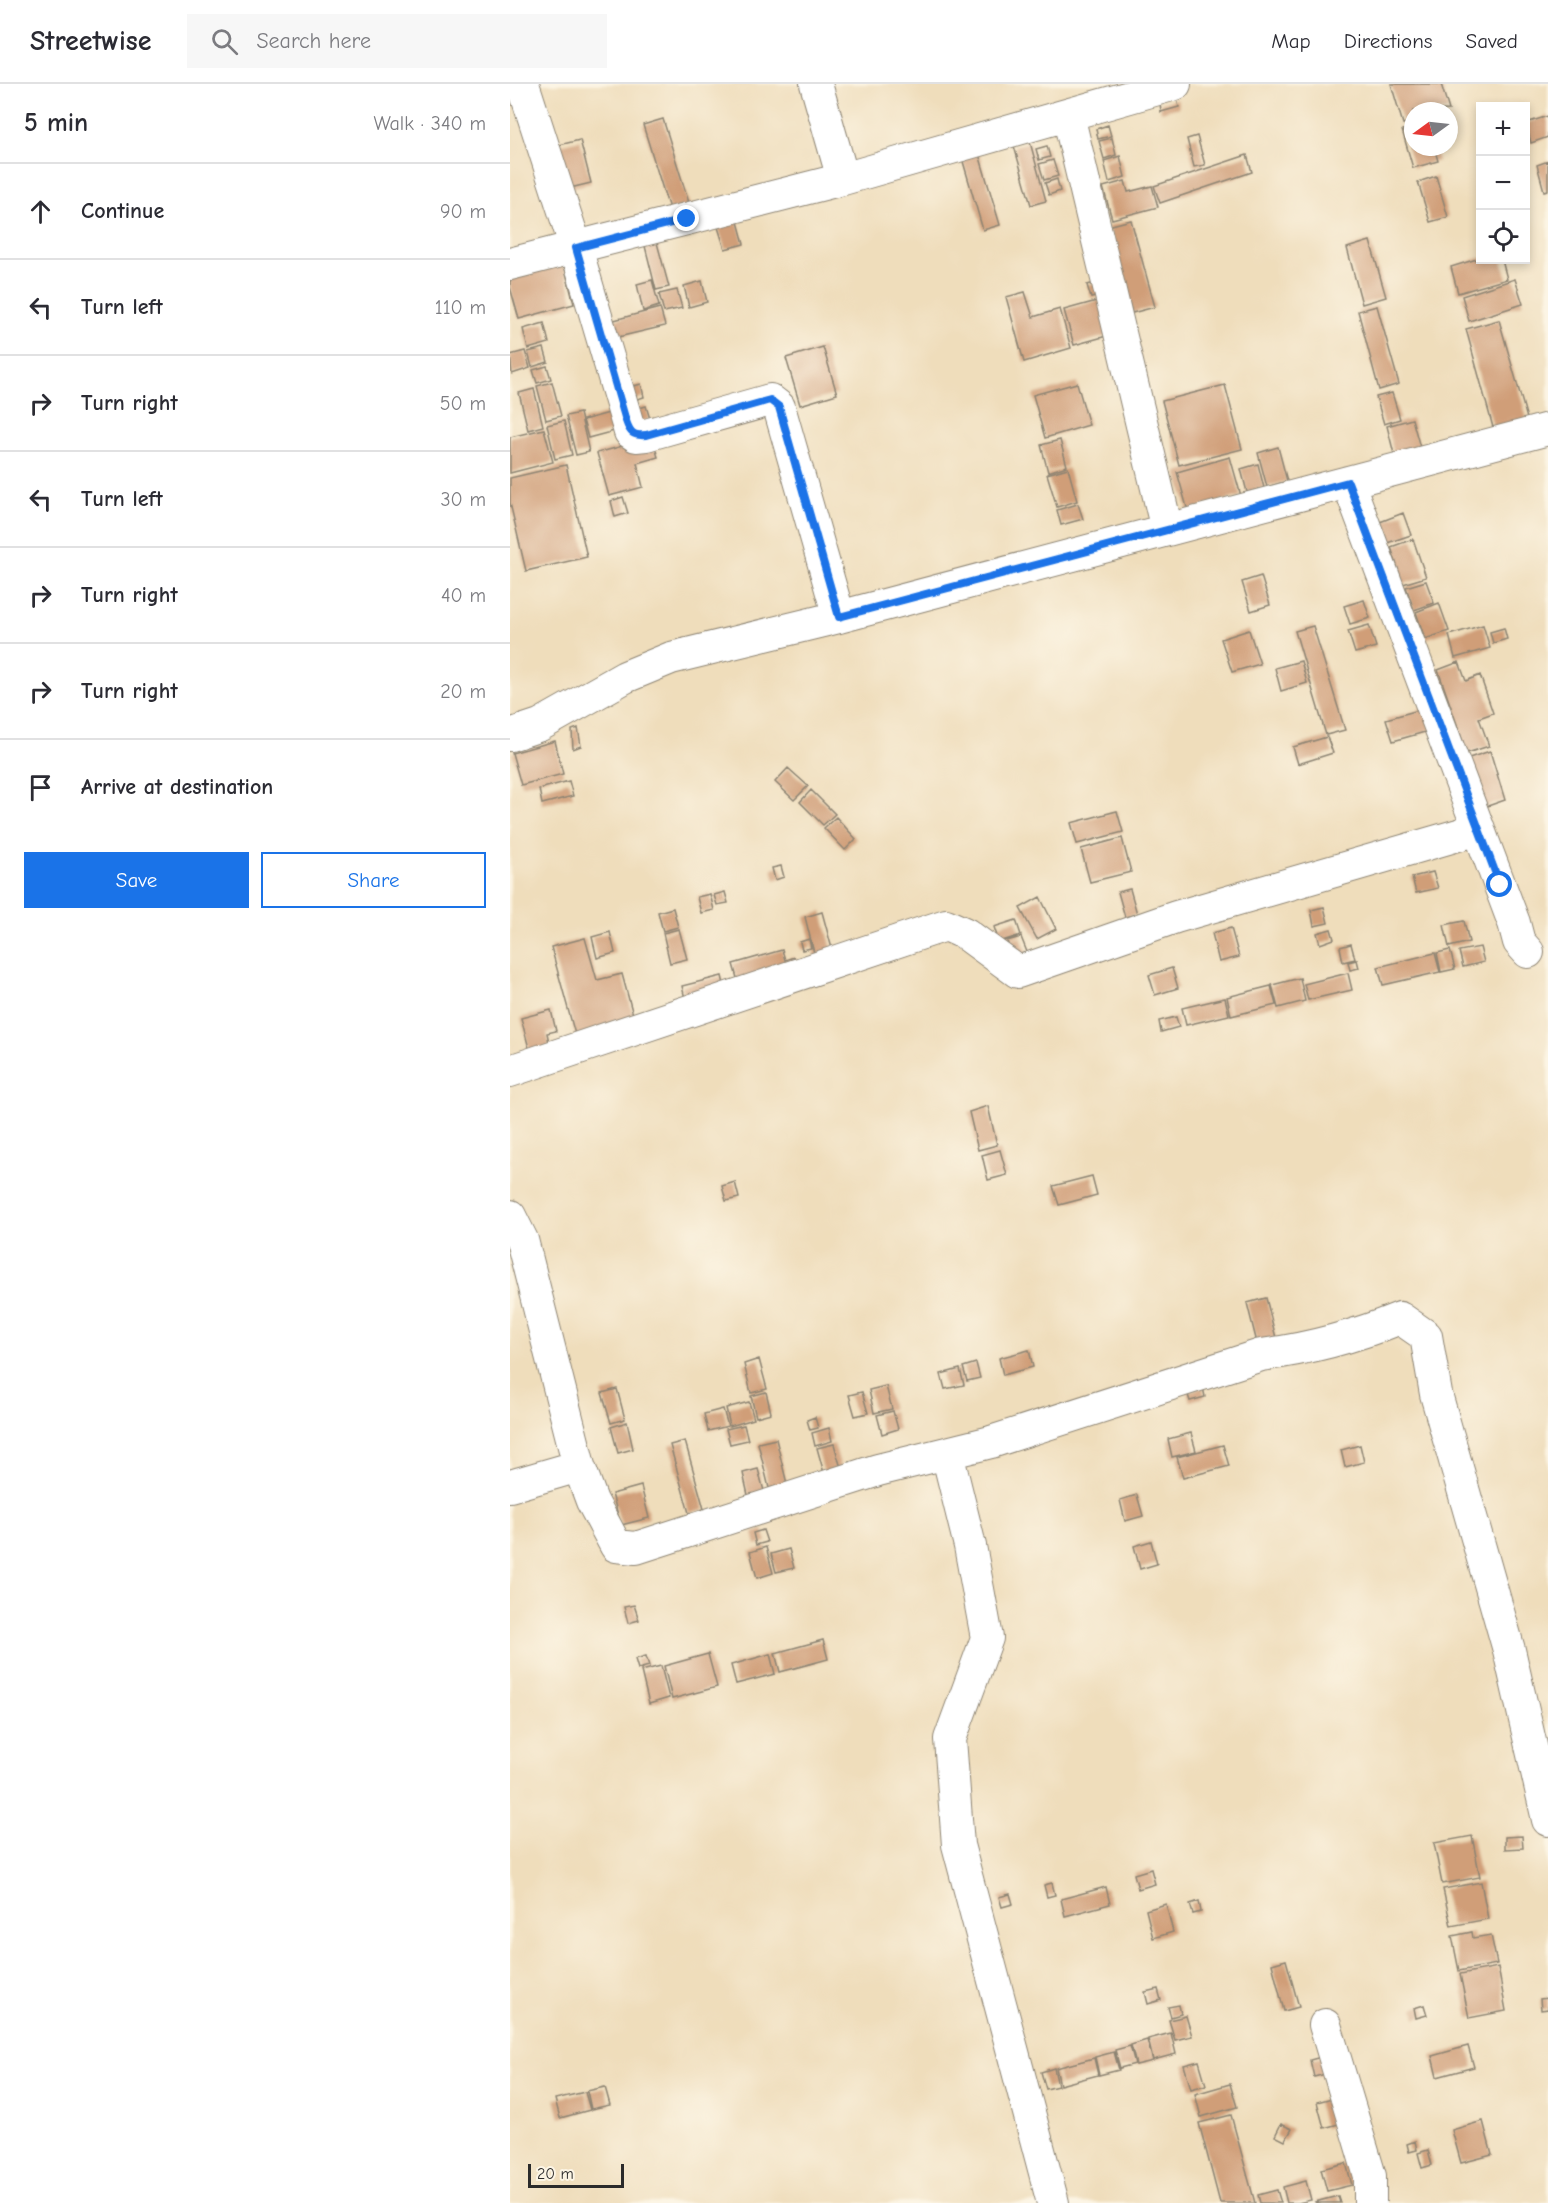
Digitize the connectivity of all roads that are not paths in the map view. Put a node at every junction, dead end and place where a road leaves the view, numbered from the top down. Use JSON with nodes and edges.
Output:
{"nodes":[{"id":1,"x":523,"y":84,"type":"edge"},
{"id":2,"x":816,"y":84,"type":"edge"},
{"id":3,"x":1175,"y":84,"type":"edge"},
{"id":4,"x":1068,"y":115,"type":"junction"},
{"id":5,"x":843,"y":179,"type":"junction"},
{"id":6,"x":576,"y":248,"type":"junction"},
{"id":7,"x":510,"y":264,"type":"edge"},
{"id":8,"x":1548,"y":429,"type":"edge"},
{"id":9,"x":1348,"y":482,"type":"junction"},
{"id":10,"x":1167,"y":530,"type":"junction"},
{"id":11,"x":839,"y":617,"type":"junction"},
{"id":12,"x":510,"y":735,"type":"edge"},
{"id":13,"x":1479,"y":829,"type":"junction"},
{"id":14,"x":1528,"y":952,"type":"dead end"},
{"id":15,"x":510,"y":1071,"type":"edge"},
{"id":16,"x":512,"y":1223,"type":"edge"},
{"id":17,"x":946,"y":1453,"type":"junction"},
{"id":18,"x":579,"y":1466,"type":"junction"},
{"id":19,"x":510,"y":1486,"type":"edge"},
{"id":20,"x":1548,"y":1820,"type":"edge"},
{"id":21,"x":1324,"y":2025,"type":"dead end"},
{"id":22,"x":1053,"y":2203,"type":"edge"},
{"id":23,"x":1370,"y":2203,"type":"edge"}],
"edges":[{"from":1,"to":6,"type":"street"},
{"from":2,"to":5,"type":"street"},
{"from":3,"to":4,"type":"street"},
{"from":4,"to":5,"type":"street"},
{"from":4,"to":10,"type":"street"},
{"from":5,"to":6,"type":"street"},
{"from":6,"to":7,"type":"street"},
{"from":6,"to":11,"type":"street"},
{"from":8,"to":9,"type":"street"},
{"from":9,"to":10,"type":"street"},
{"from":9,"to":13,"type":"street"},
{"from":10,"to":11,"type":"street"},
{"from":11,"to":12,"type":"street"},
{"from":13,"to":14,"type":"street"},
{"from":13,"to":15,"type":"street"},
{"from":16,"to":18,"type":"street"},
{"from":17,"to":18,"type":"street"},
{"from":17,"to":20,"type":"street"},
{"from":17,"to":22,"type":"street"},
{"from":18,"to":19,"type":"street"},
{"from":21,"to":23,"type":"street"}]}
